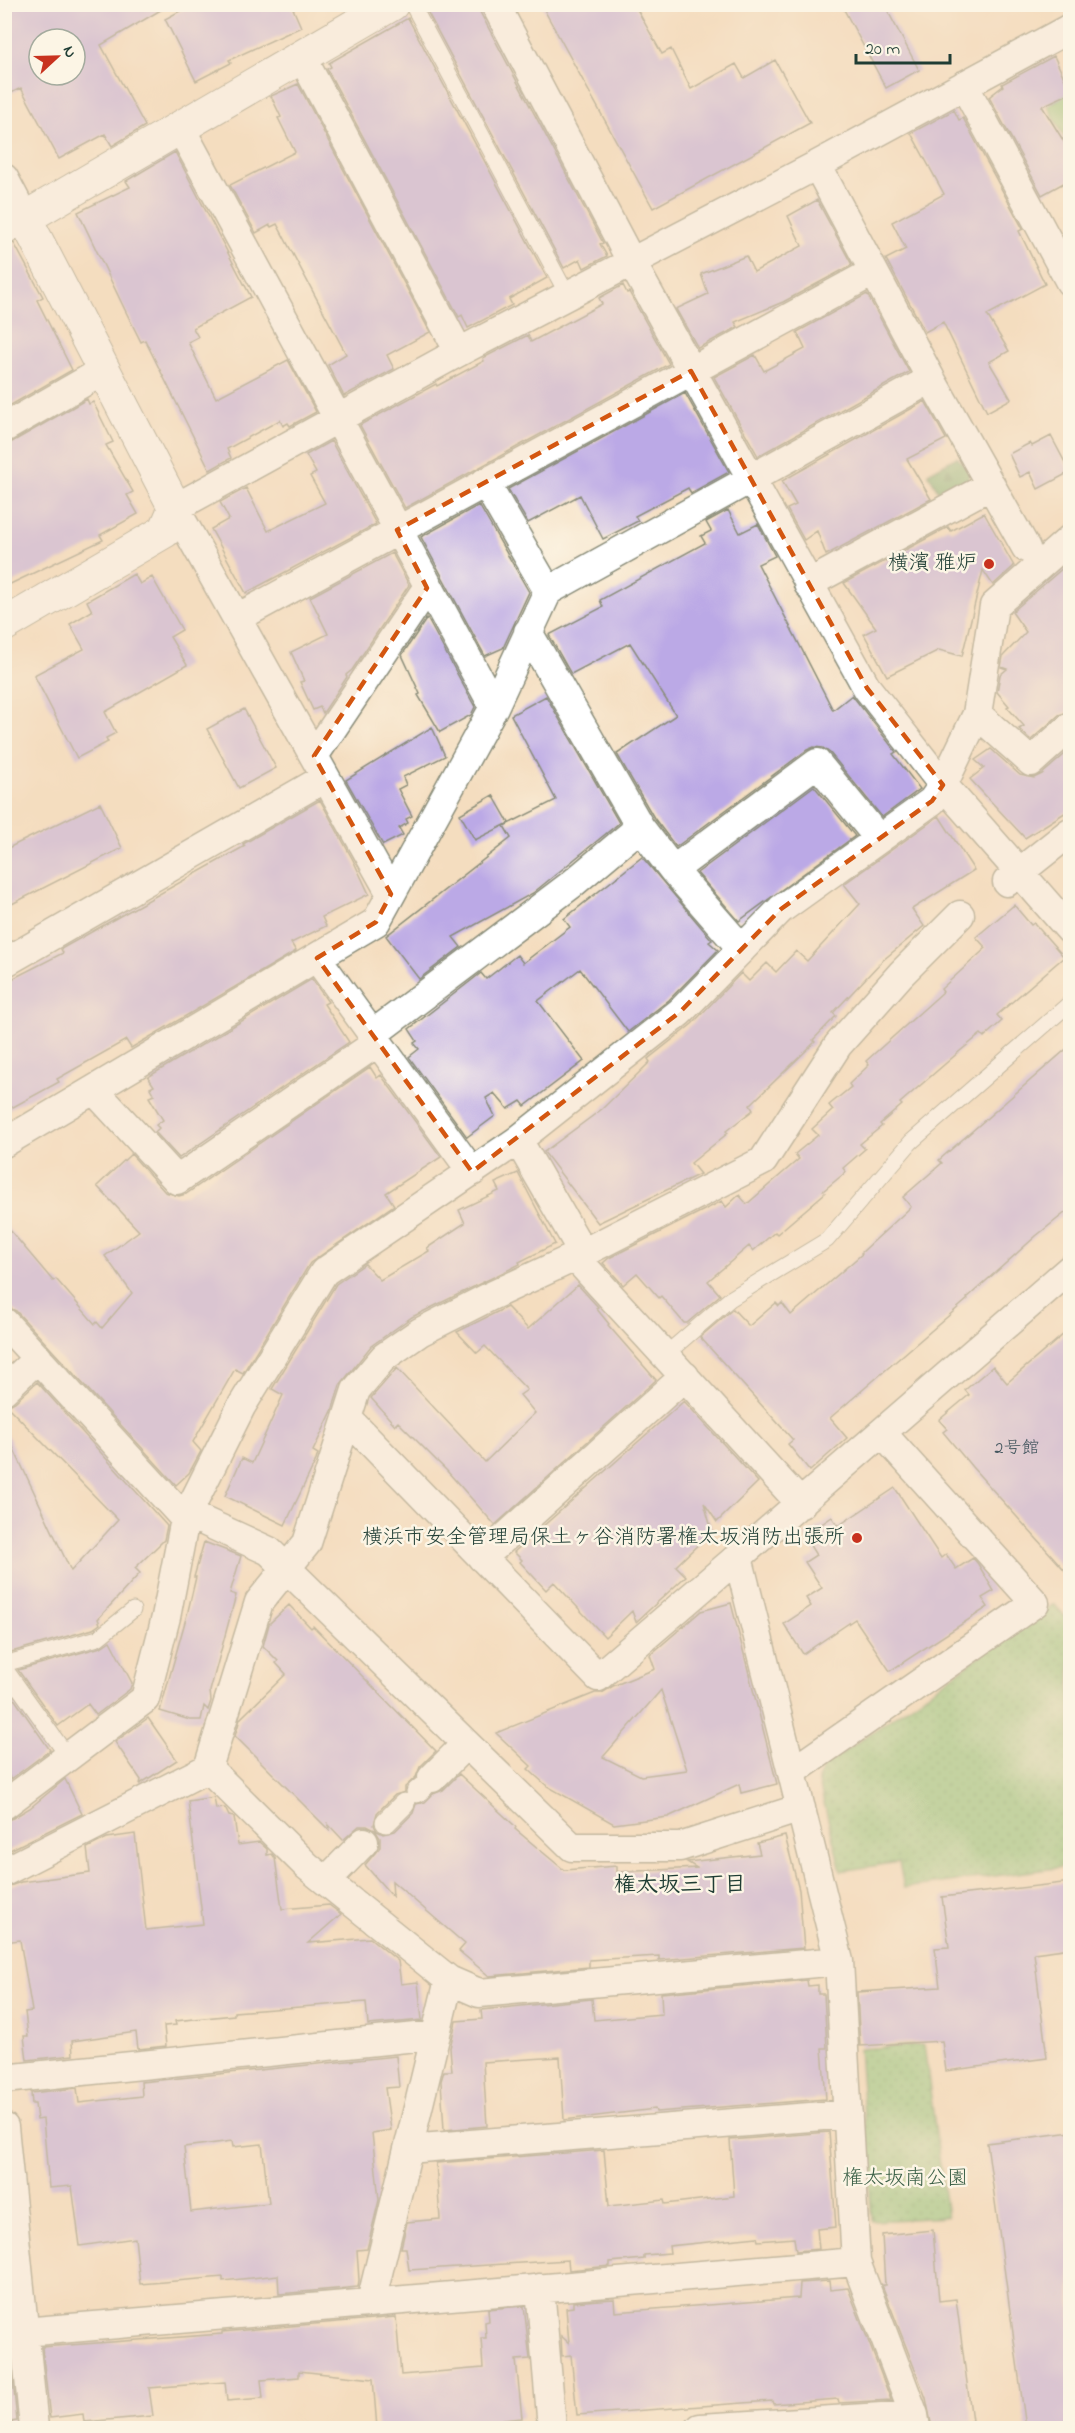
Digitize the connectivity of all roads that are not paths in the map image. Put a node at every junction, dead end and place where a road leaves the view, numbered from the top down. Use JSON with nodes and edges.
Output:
{"nodes":[{"id":1,"x":392,"y":4,"type":"edge"},
{"id":2,"x":412,"y":4,"type":"edge"},
{"id":3,"x":495,"y":4,"type":"edge"},
{"id":4,"x":1071,"y":28,"type":"edge"},
{"id":5,"x":302,"y":57,"type":"junction"},
{"id":6,"x":964,"y":85,"type":"junction"},
{"id":7,"x":180,"y":127,"type":"junction"},
{"id":8,"x":817,"y":165,"type":"junction"},
{"id":9,"x":4,"y":178,"type":"edge"},
{"id":10,"x":15,"y":224,"type":"edge"},
{"id":11,"x":632,"y":263,"type":"junction"},
{"id":12,"x":873,"y":272,"type":"junction"},
{"id":13,"x":1071,"y":282,"type":"edge"},
{"id":14,"x":568,"y":296,"type":"junction"},
{"id":15,"x":459,"y":352,"type":"junction"},
{"id":16,"x":103,"y":371,"type":"junction"},
{"id":17,"x":691,"y":371,"type":"junction"},
{"id":18,"x":931,"y":379,"type":"junction"},
{"id":19,"x":337,"y":418,"type":"junction"},
{"id":20,"x":4,"y":428,"type":"edge"},
{"id":21,"x":752,"y":479,"type":"junction"},
{"id":22,"x":485,"y":482,"type":"junction"},
{"id":23,"x":991,"y":485,"type":"junction"},
{"id":24,"x":175,"y":507,"type":"junction"},
{"id":25,"x":397,"y":530,"type":"junction"},
{"id":26,"x":1071,"y":539,"type":"edge"},
{"id":27,"x":1031,"y":557,"type":"junction"},
{"id":28,"x":808,"y":584,"type":"junction"},
{"id":29,"x":427,"y":588,"type":"junction"},
{"id":30,"x":548,"y":591,"type":"junction"},
{"id":31,"x":237,"y":618,"type":"junction"},
{"id":32,"x":4,"y":625,"type":"edge"},
{"id":33,"x":528,"y":632,"type":"junction"},
{"id":34,"x":494,"y":707,"type":"junction"},
{"id":35,"x":977,"y":714,"type":"junction"},
{"id":36,"x":1071,"y":727,"type":"edge"},
{"id":37,"x":319,"y":767,"type":"junction"},
{"id":38,"x":943,"y":785,"type":"junction"},
{"id":39,"x":640,"y":827,"type":"junction"},
{"id":40,"x":1071,"y":832,"type":"edge"},
{"id":41,"x":879,"y":839,"type":"junction"},
{"id":42,"x":673,"y":870,"type":"junction"},
{"id":43,"x":1013,"y":878,"type":"junction"},
{"id":44,"x":390,"y":894,"type":"junction"},
{"id":45,"x":960,"y":915,"type":"dead end"},
{"id":46,"x":1071,"y":930,"type":"edge"},
{"id":47,"x":742,"y":950,"type":"junction"},
{"id":48,"x":317,"y":958,"type":"junction"},
{"id":49,"x":4,"y":963,"type":"edge"},
{"id":50,"x":1071,"y":1003,"type":"edge"},
{"id":51,"x":375,"y":1038,"type":"junction"},
{"id":52,"x":94,"y":1090,"type":"junction"},
{"id":53,"x":518,"y":1140,"type":"junction"},
{"id":54,"x":4,"y":1143,"type":"edge"},
{"id":55,"x":472,"y":1172,"type":"junction"},
{"id":56,"x":579,"y":1255,"type":"junction"},
{"id":57,"x":1071,"y":1269,"type":"edge"},
{"id":58,"x":4,"y":1322,"type":"edge"},
{"id":59,"x":665,"y":1355,"type":"junction"},
{"id":60,"x":38,"y":1358,"type":"junction"},
{"id":61,"x":685,"y":1377,"type":"junction"},
{"id":62,"x":4,"y":1390,"type":"edge"},
{"id":63,"x":347,"y":1418,"type":"junction"},
{"id":64,"x":882,"y":1433,"type":"junction"},
{"id":65,"x":801,"y":1504,"type":"junction"},
{"id":66,"x":186,"y":1517,"type":"junction"},
{"id":67,"x":738,"y":1557,"type":"junction"},
{"id":68,"x":482,"y":1558,"type":"junction"},
{"id":69,"x":286,"y":1570,"type":"junction"},
{"id":70,"x":133,"y":1610,"type":"dead end"},
{"id":71,"x":4,"y":1666,"type":"edge"},
{"id":72,"x":466,"y":1744,"type":"junction"},
{"id":73,"x":61,"y":1747,"type":"dead end"},
{"id":74,"x":207,"y":1768,"type":"junction"},
{"id":75,"x":792,"y":1772,"type":"junction"},
{"id":76,"x":419,"y":1790,"type":"joint"},
{"id":77,"x":4,"y":1805,"type":"edge"},
{"id":78,"x":801,"y":1808,"type":"junction"},
{"id":79,"x":386,"y":1822,"type":"dead end"},
{"id":80,"x":364,"y":1842,"type":"dead end"},
{"id":81,"x":4,"y":1872,"type":"edge"},
{"id":82,"x":326,"y":1881,"type":"junction"},
{"id":83,"x":839,"y":1961,"type":"junction"},
{"id":84,"x":448,"y":1980,"type":"junction"},
{"id":85,"x":436,"y":2035,"type":"junction"},
{"id":86,"x":4,"y":2079,"type":"edge"},
{"id":87,"x":848,"y":2114,"type":"junction"},
{"id":88,"x":4,"y":2127,"type":"edge"},
{"id":89,"x":408,"y":2148,"type":"junction"},
{"id":90,"x":9,"y":2212,"type":"edge"},
{"id":91,"x":856,"y":2262,"type":"junction"},
{"id":92,"x":540,"y":2288,"type":"junction"},
{"id":93,"x":371,"y":2302,"type":"junction"},
{"id":94,"x":23,"y":2332,"type":"junction"},
{"id":95,"x":16,"y":2365,"type":"edge"},
{"id":96,"x":915,"y":2422,"type":"edge"},
{"id":97,"x":34,"y":2428,"type":"edge"},
{"id":98,"x":552,"y":2428,"type":"edge"},
{"id":99,"x":700,"y":2428,"type":"edge"}],
"edges":[{"from":1,"to":5,"type":"street"},
{"from":2,"to":14,"type":"lane"},
{"from":3,"to":11,"type":"street"},
{"from":4,"to":6,"type":"street"},
{"from":5,"to":7,"type":"street"},
{"from":5,"to":15,"type":"street"},
{"from":6,"to":8,"type":"street"},
{"from":6,"to":13,"type":"street"},
{"from":7,"to":10,"type":"street"},
{"from":7,"to":19,"type":"street"},
{"from":8,"to":11,"type":"street"},
{"from":8,"to":12,"type":"street"},
{"from":9,"to":10,"type":"street"},
{"from":10,"to":16,"type":"street"},
{"from":11,"to":14,"type":"street"},
{"from":11,"to":17,"type":"street"},
{"from":12,"to":17,"type":"street"},
{"from":12,"to":18,"type":"street"},
{"from":14,"to":15,"type":"street"},
{"from":15,"to":19,"type":"street"},
{"from":16,"to":20,"type":"street"},
{"from":16,"to":24,"type":"street"},
{"from":17,"to":21,"type":"street"},
{"from":17,"to":22,"type":"street"},
{"from":18,"to":21,"type":"street"},
{"from":18,"to":23,"type":"street"},
{"from":19,"to":24,"type":"street"},
{"from":19,"to":25,"type":"street"},
{"from":21,"to":28,"type":"street"},
{"from":21,"to":30,"type":"street"},
{"from":22,"to":25,"type":"street"},
{"from":22,"to":30,"type":"street"},
{"from":23,"to":27,"type":"street"},
{"from":23,"to":28,"type":"street"},
{"from":24,"to":31,"type":"street"},
{"from":24,"to":32,"type":"street"},
{"from":25,"to":29,"type":"street"},
{"from":25,"to":31,"type":"street"},
{"from":26,"to":27,"type":"street"},
{"from":27,"to":35,"type":"street"},
{"from":28,"to":38,"type":"street"},
{"from":29,"to":34,"type":"street"},
{"from":29,"to":37,"type":"street"},
{"from":30,"to":33,"type":"street"},
{"from":31,"to":37,"type":"street"},
{"from":33,"to":34,"type":"street"},
{"from":33,"to":39,"type":"street"},
{"from":34,"to":44,"type":"street"},
{"from":35,"to":36,"type":"street"},
{"from":35,"to":38,"type":"street"},
{"from":37,"to":44,"type":"street"},
{"from":37,"to":49,"type":"street"},
{"from":38,"to":41,"type":"street"},
{"from":38,"to":43,"type":"street"},
{"from":39,"to":42,"type":"street"},
{"from":39,"to":51,"type":"street"},
{"from":40,"to":43,"type":"street"},
{"from":41,"to":42,"type":"street"},
{"from":41,"to":47,"type":"street"},
{"from":42,"to":47,"type":"street"},
{"from":43,"to":46,"type":"street"},
{"from":44,"to":48,"type":"street"},
{"from":45,"to":56,"type":"street"},
{"from":47,"to":53,"type":"street"},
{"from":48,"to":51,"type":"street"},
{"from":48,"to":52,"type":"street"},
{"from":50,"to":59,"type":"lane"},
{"from":51,"to":52,"type":"street"},
{"from":51,"to":55,"type":"street"},
{"from":52,"to":54,"type":"street"},
{"from":53,"to":55,"type":"street"},
{"from":53,"to":56,"type":"street"},
{"from":55,"to":66,"type":"street"},
{"from":56,"to":59,"type":"street"},
{"from":56,"to":63,"type":"street"},
{"from":57,"to":64,"type":"street"},
{"from":58,"to":60,"type":"street"},
{"from":59,"to":61,"type":"street"},
{"from":60,"to":62,"type":"street"},
{"from":60,"to":66,"type":"street"},
{"from":61,"to":65,"type":"street"},
{"from":61,"to":68,"type":"street"},
{"from":63,"to":68,"type":"street"},
{"from":63,"to":69,"type":"street"},
{"from":64,"to":65,"type":"street"},
{"from":64,"to":75,"type":"street"},
{"from":65,"to":67,"type":"street"},
{"from":66,"to":69,"type":"street"},
{"from":66,"to":77,"type":"street"},
{"from":67,"to":68,"type":"street"},
{"from":67,"to":75,"type":"street"},
{"from":69,"to":72,"type":"street"},
{"from":69,"to":74,"type":"street"},
{"from":70,"to":71,"type":"lane"},
{"from":71,"to":73,"type":"lane"},
{"from":72,"to":76,"type":"street"},
{"from":72,"to":78,"type":"street"},
{"from":74,"to":81,"type":"street"},
{"from":74,"to":82,"type":"street"},
{"from":75,"to":78,"type":"street"},
{"from":76,"to":79,"type":"street"},
{"from":78,"to":83,"type":"street"},
{"from":80,"to":82,"type":"street"},
{"from":82,"to":84,"type":"street"},
{"from":83,"to":84,"type":"street"},
{"from":83,"to":87,"type":"street"},
{"from":84,"to":85,"type":"street"},
{"from":85,"to":86,"type":"street"},
{"from":85,"to":89,"type":"street"},
{"from":87,"to":89,"type":"street"},
{"from":87,"to":91,"type":"street"},
{"from":88,"to":90,"type":"street"},
{"from":89,"to":93,"type":"street"},
{"from":90,"to":94,"type":"street"},
{"from":91,"to":92,"type":"street"},
{"from":91,"to":96,"type":"street"},
{"from":92,"to":93,"type":"street"},
{"from":92,"to":98,"type":"street"},
{"from":93,"to":94,"type":"street"},
{"from":94,"to":95,"type":"street"},
{"from":95,"to":97,"type":"street"},
{"from":96,"to":99,"type":"street"}]}
